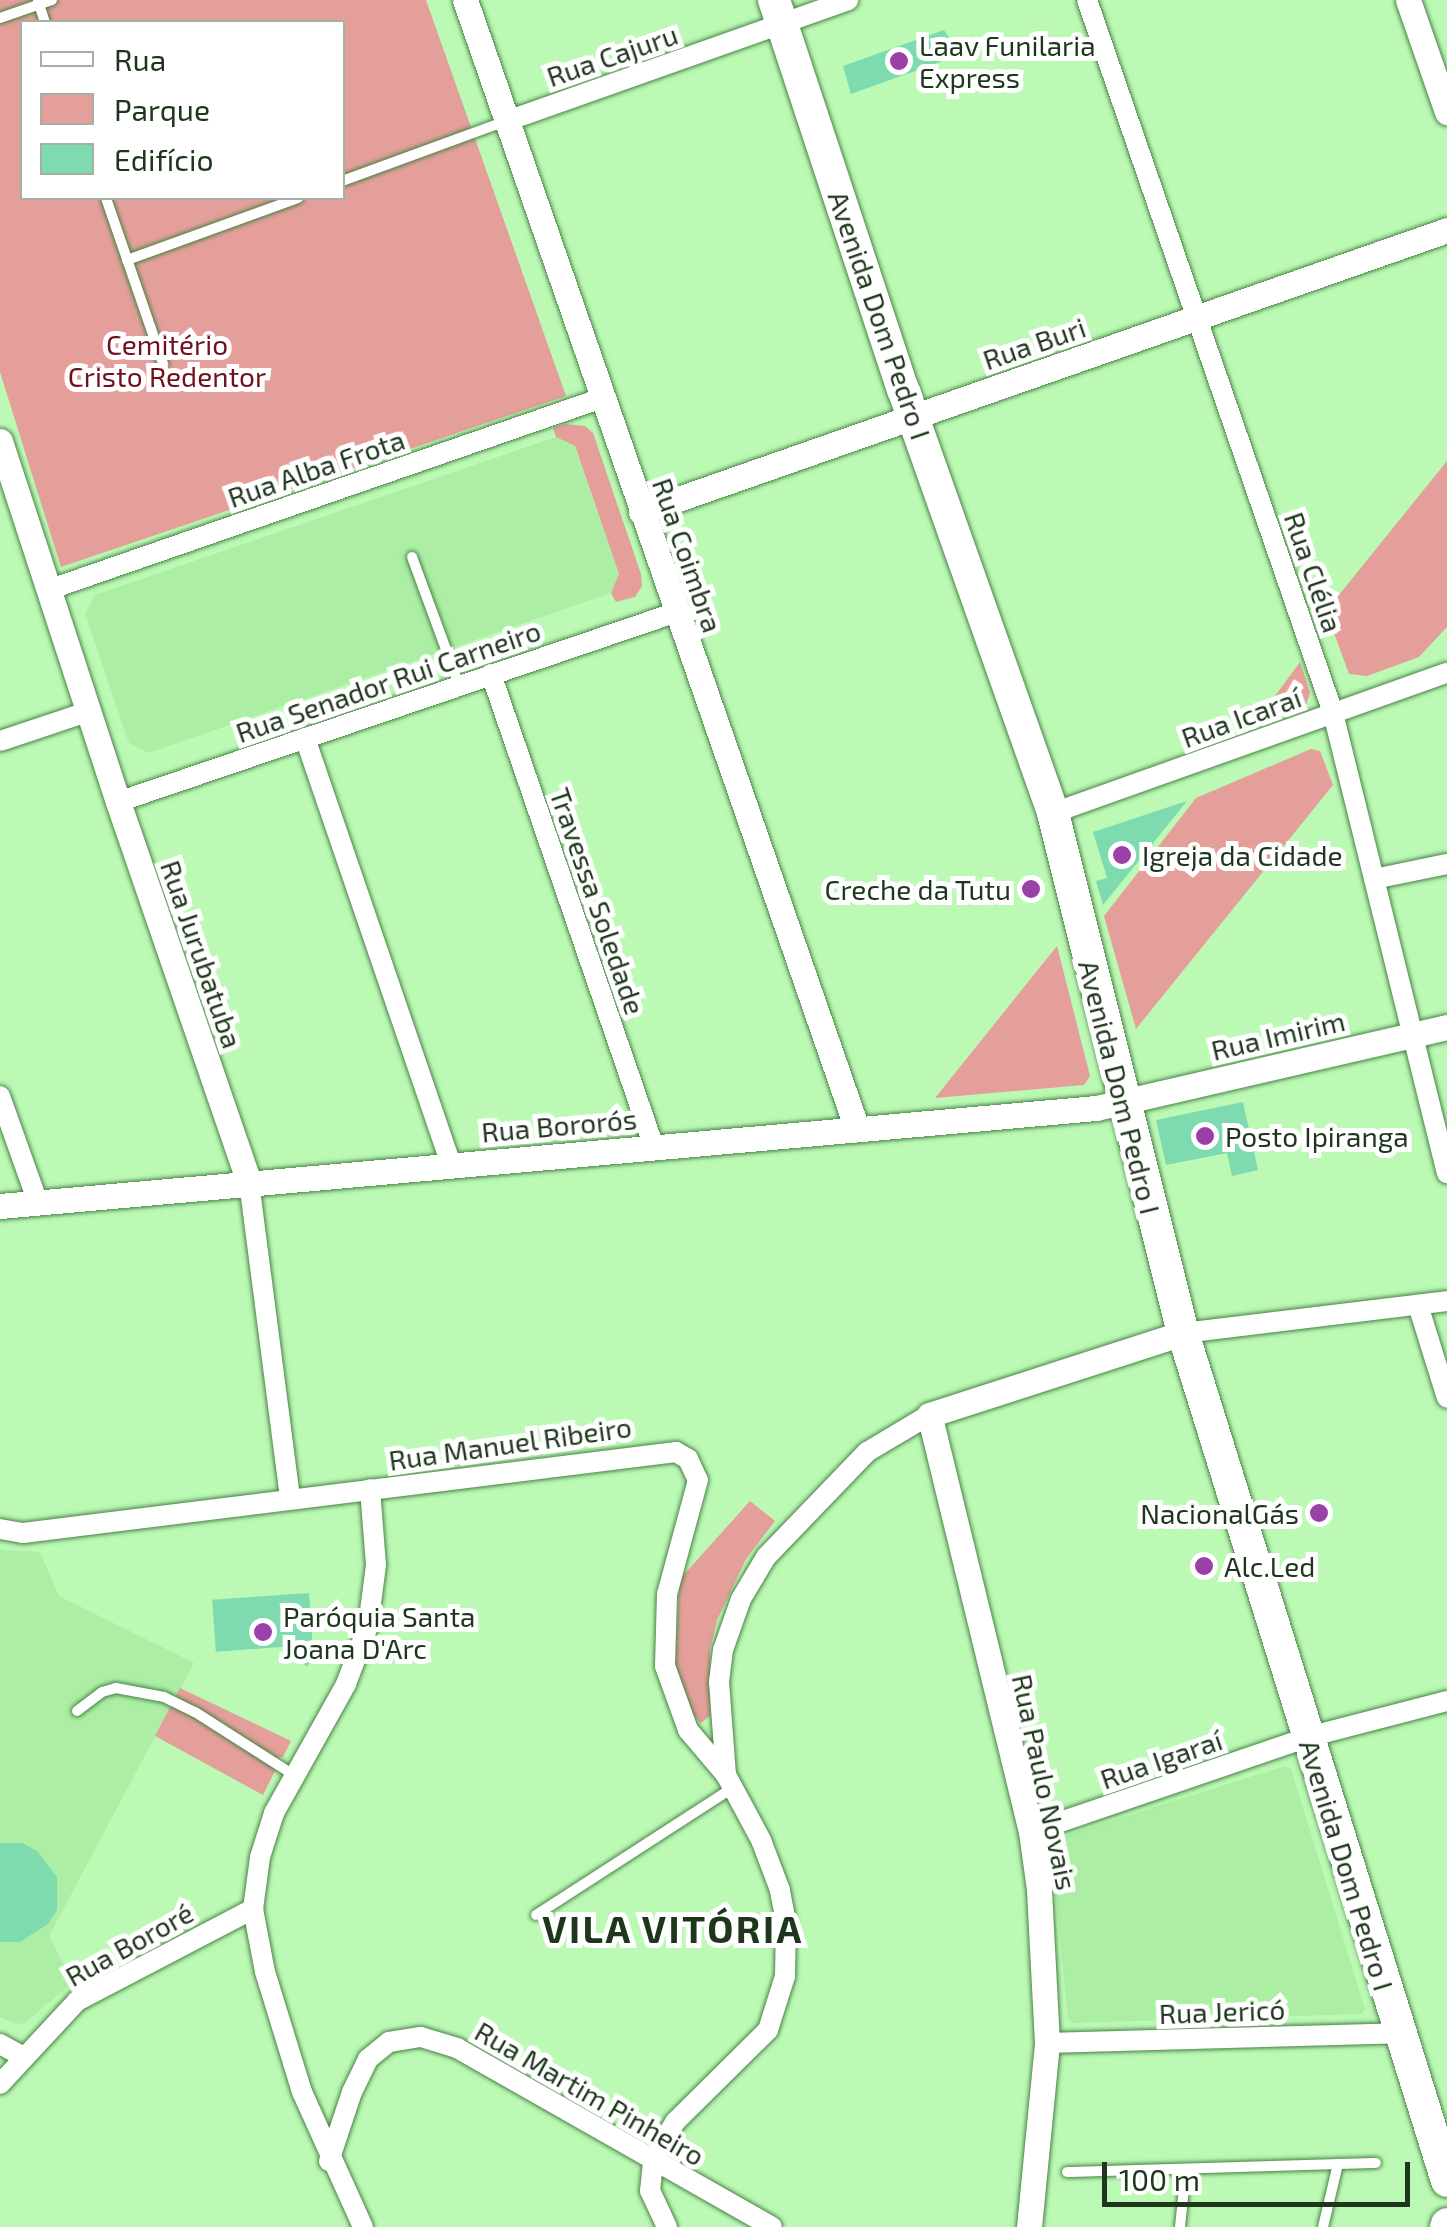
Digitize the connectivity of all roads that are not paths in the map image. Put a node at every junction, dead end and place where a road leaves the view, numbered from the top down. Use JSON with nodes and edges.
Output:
{"nodes":[{"id":1,"x":52,"y":0,"type":"edge"},
{"id":2,"x":465,"y":0,"type":"edge"},
{"id":3,"x":848,"y":0,"type":"edge"},
{"id":4,"x":1087,"y":0,"type":"edge"},
{"id":5,"x":1408,"y":0,"type":"edge"},
{"id":6,"x":38,"y":2,"type":"edge"},
{"id":7,"x":778,"y":12,"type":"edge"},
{"id":8,"x":0,"y":18,"type":"edge"},
{"id":9,"x":1447,"y":112,"type":"edge"},
{"id":10,"x":507,"y":121,"type":"junction"},
{"id":11,"x":345,"y":180,"type":"edge"},
{"id":12,"x":107,"y":200,"type":"edge"},
{"id":13,"x":292,"y":200,"type":"edge"},
{"id":14,"x":1447,"y":230,"type":"edge"},
{"id":15,"x":127,"y":260,"type":"junction"},
{"id":16,"x":1198,"y":318,"type":"junction"},
{"id":17,"x":163,"y":364,"type":"dead end"},
{"id":18,"x":602,"y":398,"type":"junction"},
{"id":19,"x":913,"y":417,"type":"junction"},
{"id":20,"x":2,"y":454,"type":"edge"},
{"id":21,"x":641,"y":512,"type":"junction"},
{"id":22,"x":412,"y":558,"type":"dead end"},
{"id":23,"x":48,"y":590,"type":"junction"},
{"id":24,"x":676,"y":612,"type":"junction"},
{"id":25,"x":1447,"y":673,"type":"edge"},
{"id":26,"x":491,"y":674,"type":"junction"},
{"id":27,"x":458,"y":685,"type":"junction"},
{"id":28,"x":87,"y":712,"type":"junction"},
{"id":29,"x":1333,"y":713,"type":"junction"},
{"id":30,"x":305,"y":738,"type":"junction"},
{"id":31,"x":0,"y":742,"type":"edge"},
{"id":32,"x":118,"y":802,"type":"junction"},
{"id":33,"x":1053,"y":813,"type":"junction"},
{"id":34,"x":1447,"y":864,"type":"edge"},
{"id":35,"x":1374,"y":880,"type":"junction"},
{"id":36,"x":1447,"y":1028,"type":"edge"},
{"id":37,"x":1413,"y":1035,"type":"junction"},
{"id":38,"x":0,"y":1096,"type":"edge"},
{"id":39,"x":1122,"y":1102,"type":"junction"},
{"id":40,"x":858,"y":1129,"type":"junction"},
{"id":41,"x":654,"y":1147,"type":"junction"},
{"id":42,"x":451,"y":1164,"type":"junction"},
{"id":43,"x":1447,"y":1173,"type":"edge"},
{"id":44,"x":250,"y":1182,"type":"junction"},
{"id":45,"x":38,"y":1203,"type":"junction"},
{"id":46,"x":0,"y":1206,"type":"edge"},
{"id":47,"x":1447,"y":1302,"type":"edge"},
{"id":48,"x":1418,"y":1305,"type":"junction"},
{"id":49,"x":1183,"y":1333,"type":"junction"},
{"id":50,"x":1447,"y":1398,"type":"edge"},
{"id":51,"x":929,"y":1415,"type":"junction"},
{"id":52,"x":370,"y":1489,"type":"junction"},
{"id":53,"x":290,"y":1499,"type":"junction"},
{"id":54,"x":0,"y":1529,"type":"edge"},
{"id":55,"x":1447,"y":1702,"type":"edge"},
{"id":56,"x":77,"y":1712,"type":"dead end"},
{"id":57,"x":1308,"y":1737,"type":"junction"},
{"id":58,"x":294,"y":1775,"type":"junction"},
{"id":59,"x":729,"y":1781,"type":"junction"},
{"id":60,"x":1032,"y":1832,"type":"junction"},
{"id":61,"x":254,"y":1908,"type":"junction"},
{"id":62,"x":536,"y":1915,"type":"dead end"},
{"id":63,"x":1398,"y":2033,"type":"junction"},
{"id":64,"x":1048,"y":2043,"type":"junction"},
{"id":65,"x":0,"y":2044,"type":"edge"},
{"id":66,"x":22,"y":2056,"type":"junction"},
{"id":67,"x":0,"y":2084,"type":"edge"},
{"id":68,"x":1431,"y":2089,"type":"edge"},
{"id":69,"x":653,"y":2160,"type":"junction"},
{"id":70,"x":329,"y":2161,"type":"junction"},
{"id":71,"x":1376,"y":2163,"type":"dead end"},
{"id":72,"x":1338,"y":2164,"type":"junction"},
{"id":73,"x":1186,"y":2169,"type":"junction"},
{"id":74,"x":1066,"y":2172,"type":"dead end"},
{"id":75,"x":1447,"y":2182,"type":"edge"},
{"id":76,"x":362,"y":2227,"type":"edge"},
{"id":77,"x":667,"y":2227,"type":"edge"},
{"id":78,"x":772,"y":2227,"type":"edge"},
{"id":79,"x":1029,"y":2227,"type":"edge"},
{"id":80,"x":1180,"y":2227,"type":"edge"},
{"id":81,"x":1323,"y":2227,"type":"edge"}],
"edges":[{"from":1,"to":6,"type":"lane"},
{"from":2,"to":10,"type":"street","name":"Rua Coimbra"},
{"from":3,"to":7,"type":"street","name":"Rua Cajuru"},
{"from":4,"to":16,"type":"street","name":"Rua Clélia"},
{"from":5,"to":9,"type":"street"},
{"from":6,"to":8,"type":"lane"},
{"from":7,"to":10,"type":"street","name":"Rua Cajuru"},
{"from":7,"to":19,"type":"main road","name":"Avenida Dom Pedro I"},
{"from":10,"to":11,"type":"lane"},
{"from":10,"to":18,"type":"street","name":"Rua Coimbra"},
{"from":12,"to":15,"type":"lane"},
{"from":13,"to":15,"type":"lane"},
{"from":14,"to":16,"type":"street","name":"Rua Buri"},
{"from":15,"to":17,"type":"lane"},
{"from":16,"to":19,"type":"street","name":"Rua Buri"},
{"from":16,"to":29,"type":"street","name":"Rua Clélia"},
{"from":18,"to":21,"type":"street","name":"Rua Coimbra"},
{"from":18,"to":23,"type":"street","name":"Rua Alba Frota"},
{"from":19,"to":21,"type":"street","name":"Rua Buri"},
{"from":19,"to":33,"type":"main road","name":"Avenida Dom Pedro I"},
{"from":20,"to":23,"type":"street","name":"Rua Jurubatuba"},
{"from":21,"to":24,"type":"street","name":"Rua Coimbra"},
{"from":22,"to":27,"type":"lane"},
{"from":23,"to":28,"type":"street","name":"Rua Jurubatuba"},
{"from":24,"to":26,"type":"street","name":"Rua Senador Rui Carneiro"},
{"from":24,"to":40,"type":"street","name":"Rua Coimbra"},
{"from":25,"to":29,"type":"street","name":"Rua Icaraí"},
{"from":26,"to":27,"type":"street","name":"Rua Senador Rui Carneiro"},
{"from":26,"to":41,"type":"street","name":"Travessa Soledade"},
{"from":27,"to":30,"type":"street","name":"Rua Senador Rui Carneiro"},
{"from":28,"to":31,"type":"street"},
{"from":28,"to":32,"type":"street","name":"Rua Jurubatuba"},
{"from":29,"to":33,"type":"street","name":"Rua Icaraí"},
{"from":29,"to":35,"type":"street","name":"Rua Clélia"},
{"from":30,"to":32,"type":"street","name":"Rua Senador Rui Carneiro"},
{"from":30,"to":42,"type":"street"},
{"from":32,"to":44,"type":"street","name":"Rua Jurubatuba"},
{"from":33,"to":39,"type":"main road","name":"Avenida Dom Pedro I"},
{"from":34,"to":35,"type":"street"},
{"from":35,"to":37,"type":"street","name":"Rua Clélia"},
{"from":36,"to":37,"type":"street","name":"Rua Imirim"},
{"from":37,"to":39,"type":"street","name":"Rua Imirim"},
{"from":37,"to":43,"type":"street","name":"Rua Clélia"},
{"from":38,"to":45,"type":"street"},
{"from":39,"to":40,"type":"street","name":"Rua Bororós"},
{"from":39,"to":49,"type":"main road","name":"Avenida Dom Pedro I"},
{"from":40,"to":41,"type":"street","name":"Rua Bororós"},
{"from":41,"to":42,"type":"street","name":"Rua Bororós"},
{"from":42,"to":44,"type":"street","name":"Rua Bororós"},
{"from":44,"to":45,"type":"street","name":"Rua Bororós"},
{"from":44,"to":53,"type":"street","name":"Rua Jurubatuba"},
{"from":45,"to":46,"type":"street","name":"Rua Bororós"},
{"from":47,"to":48,"type":"street"},
{"from":48,"to":49,"type":"street"},
{"from":48,"to":50,"type":"street"},
{"from":49,"to":51,"type":"street"},
{"from":49,"to":57,"type":"main road","name":"Avenida Dom Pedro I"},
{"from":51,"to":59,"type":"street"},
{"from":51,"to":60,"type":"street","name":"Rua Paulo Novais"},
{"from":52,"to":53,"type":"street","name":"Rua Manuel Ribeiro"},
{"from":52,"to":58,"type":"street"},
{"from":52,"to":59,"type":"street","name":"Rua Manuel Ribeiro"},
{"from":53,"to":54,"type":"street","name":"Rua Manuel Ribeiro"},
{"from":55,"to":57,"type":"street","name":"Rua Igaraí"},
{"from":56,"to":58,"type":"lane"},
{"from":57,"to":60,"type":"street","name":"Rua Igaraí"},
{"from":57,"to":63,"type":"main road","name":"Avenida Dom Pedro I"},
{"from":58,"to":61,"type":"street"},
{"from":59,"to":62,"type":"lane"},
{"from":59,"to":69,"type":"street"},
{"from":60,"to":64,"type":"street","name":"Rua Paulo Novais"},
{"from":61,"to":66,"type":"street","name":"Rua Bororé"},
{"from":61,"to":70,"type":"street"},
{"from":63,"to":64,"type":"street","name":"Rua Jericó"},
{"from":63,"to":68,"type":"main road","name":"Avenida Dom Pedro I"},
{"from":64,"to":79,"type":"street","name":"Rua Paulo Novais"},
{"from":65,"to":66,"type":"street"},
{"from":66,"to":67,"type":"street","name":"Rua Bororé"},
{"from":68,"to":75,"type":"main road","name":"Avenida Dom Pedro I"},
{"from":69,"to":70,"type":"street","name":"Rua Martim Pinheiro"},
{"from":69,"to":77,"type":"street"},
{"from":69,"to":78,"type":"street","name":"Rua Martim Pinheiro"},
{"from":70,"to":76,"type":"street"},
{"from":71,"to":72,"type":"lane"},
{"from":72,"to":73,"type":"lane"},
{"from":72,"to":81,"type":"lane"},
{"from":73,"to":74,"type":"lane"},
{"from":73,"to":80,"type":"lane"}]}
